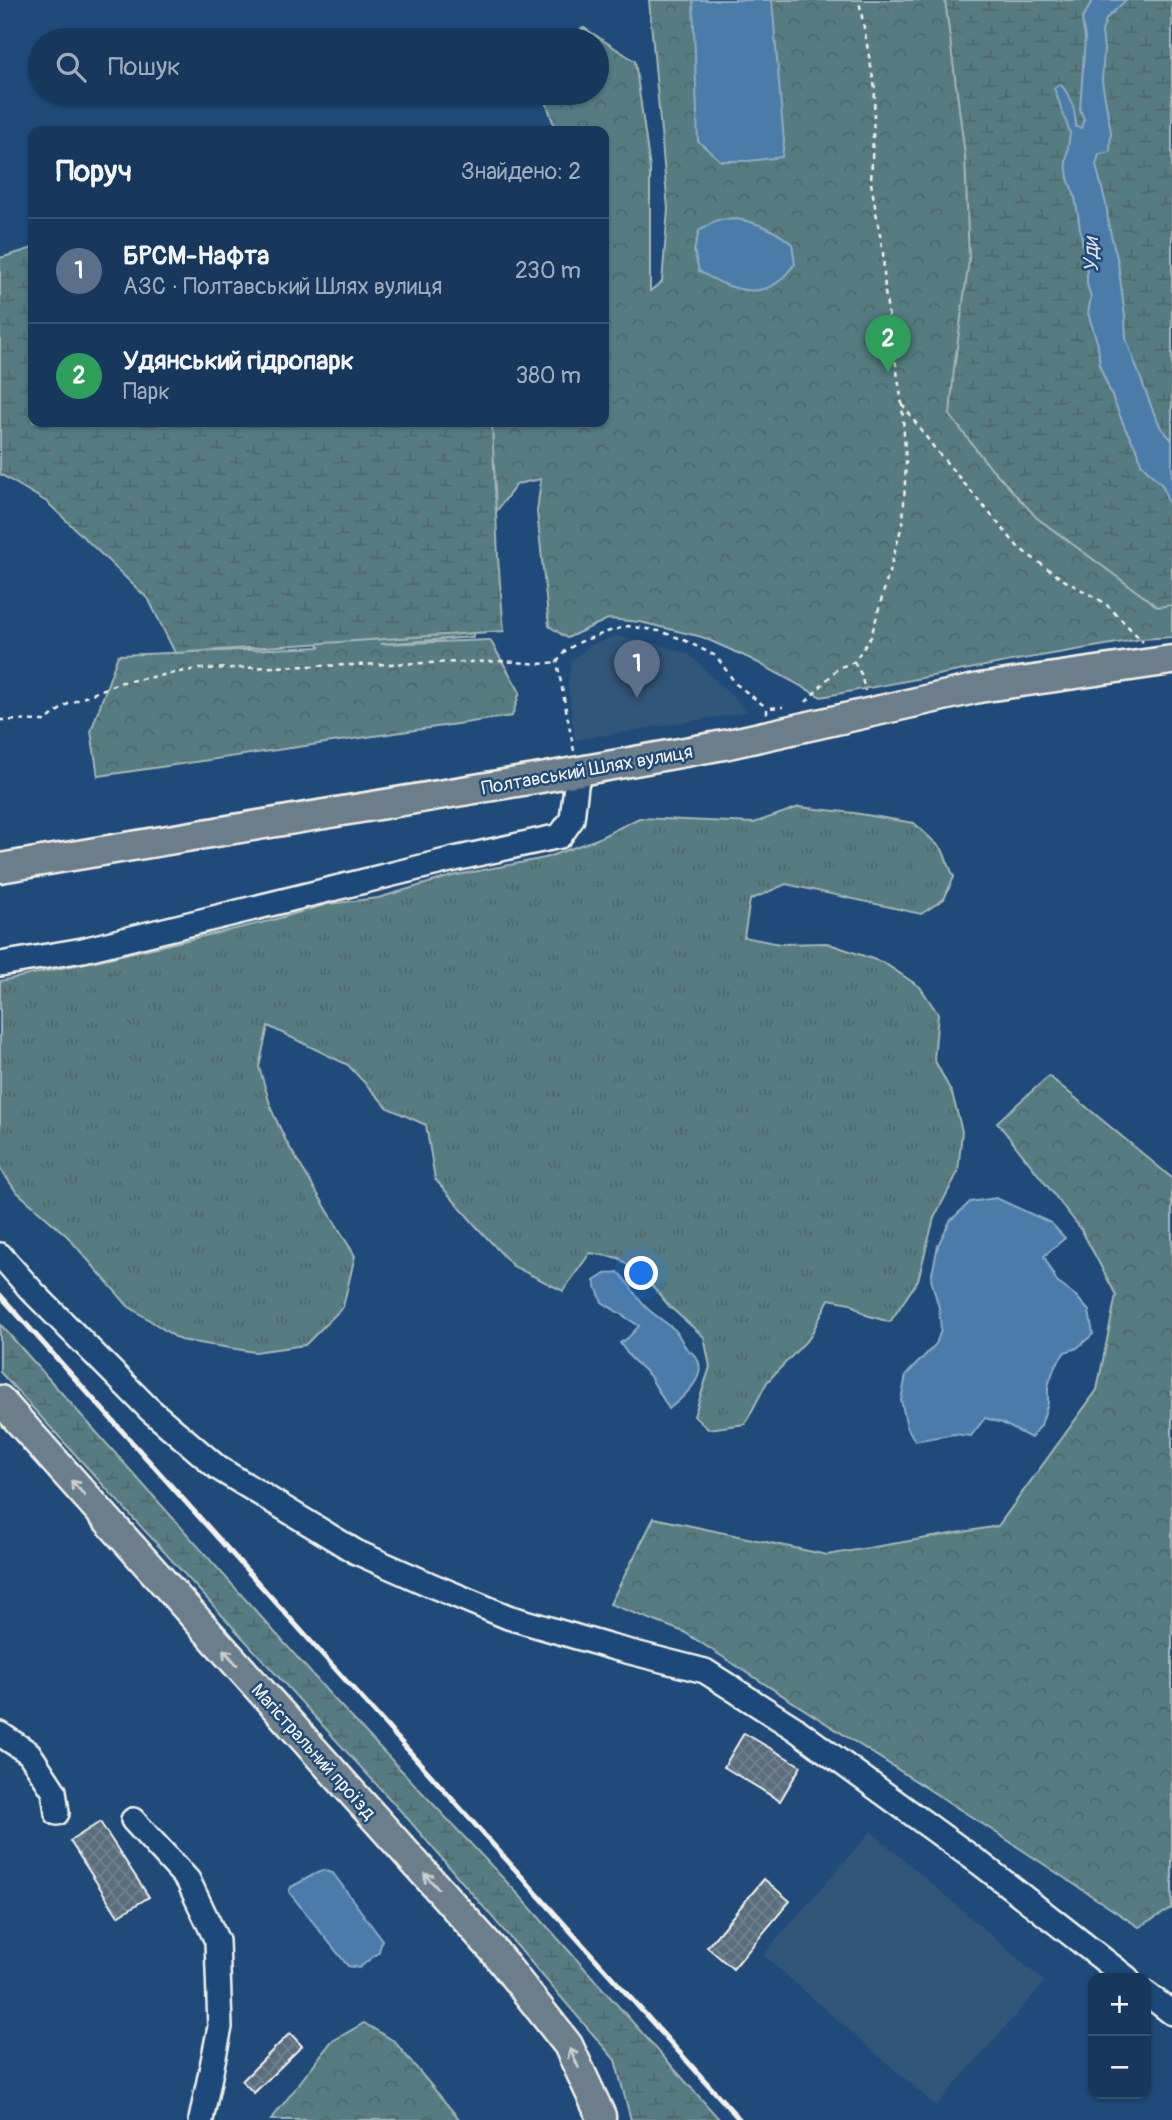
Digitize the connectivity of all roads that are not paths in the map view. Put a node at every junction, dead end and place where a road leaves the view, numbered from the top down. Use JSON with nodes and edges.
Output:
{"nodes":[{"id":1,"x":1164,"y":661,"type":"edge"},
{"id":2,"x":578,"y":770,"type":"junction"},
{"id":3,"x":0,"y":869,"type":"edge"},
{"id":4,"x":0,"y":964,"type":"edge"},
{"id":5,"x":0,"y":1255,"type":"edge"},
{"id":6,"x":0,"y":1400,"type":"edge"},
{"id":7,"x":0,"y":1734,"type":"edge"},
{"id":8,"x":57,"y":1813,"type":"dead end"},
{"id":9,"x":133,"y":1819,"type":"dead end"},
{"id":10,"x":1121,"y":1973,"type":"edge"},
{"id":11,"x":1151,"y":1997,"type":"edge"},
{"id":12,"x":1172,"y":2013,"type":"edge"},
{"id":13,"x":201,"y":2120,"type":"edge"},
{"id":14,"x":601,"y":2120,"type":"edge"}],
"edges":[{"from":1,"to":2,"type":"main road","name":"Полтавський Шлях вулиця"},
{"from":2,"to":3,"type":"main road","name":"Полтавський Шлях вулиця"},
{"from":2,"to":4,"type":"street"},
{"from":5,"to":10,"type":"street"},
{"from":14,"to":6,"type":"main road","name":"Магістральний проїзд","one_way":true},
{"from":7,"to":8,"type":"street"},
{"from":9,"to":13,"type":"street"},
{"from":11,"to":12,"type":"street"}]}
